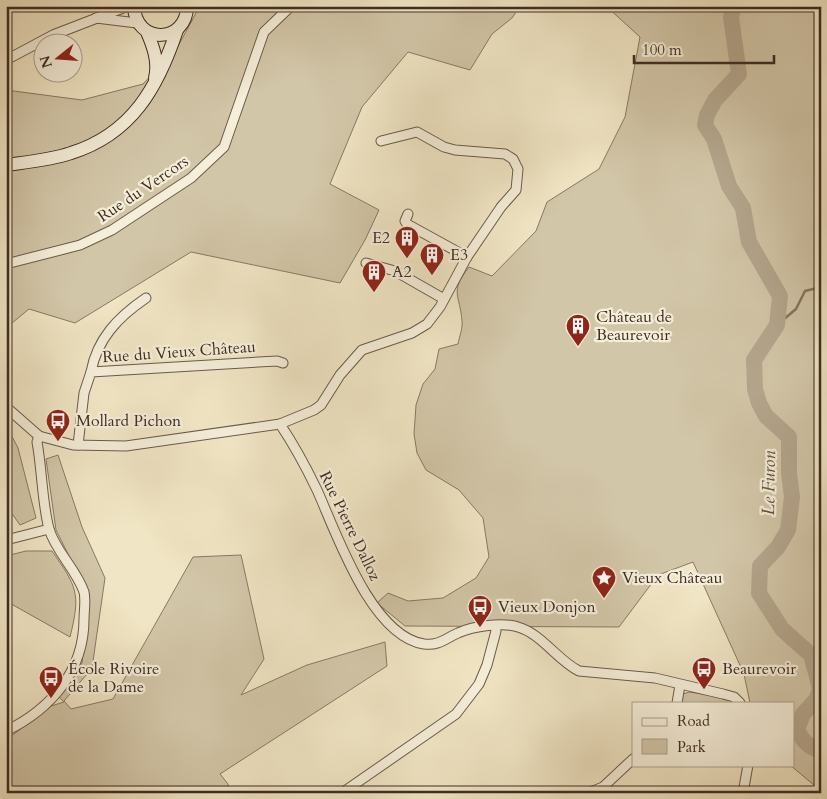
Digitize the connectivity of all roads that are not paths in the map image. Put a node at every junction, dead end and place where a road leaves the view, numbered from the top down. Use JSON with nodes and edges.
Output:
{"nodes":[{"id":1,"x":128,"y":6,"type":"edge"},
{"id":2,"x":134,"y":6,"type":"edge"},
{"id":3,"x":187,"y":6,"type":"edge"},
{"id":4,"x":291,"y":6,"type":"edge"},
{"id":5,"x":93,"y":18,"type":"junction"},
{"id":6,"x":137,"y":23,"type":"junction"},
{"id":7,"x":177,"y":30,"type":"junction"},
{"id":8,"x":147,"y":32,"type":"junction"},
{"id":9,"x":6,"y":60,"type":"edge"},
{"id":10,"x":152,"y":90,"type":"junction"},
{"id":11,"x":381,"y":141,"type":"dead end"},
{"id":12,"x":6,"y":165,"type":"edge"},
{"id":13,"x":408,"y":214,"type":"dead end"},
{"id":14,"x":467,"y":257,"type":"junction"},
{"id":15,"x":366,"y":263,"type":"dead end"},
{"id":16,"x":6,"y":264,"type":"edge"},
{"id":17,"x":146,"y":298,"type":"dead end"},
{"id":18,"x":444,"y":299,"type":"junction"},
{"id":19,"x":283,"y":363,"type":"dead end"},
{"id":20,"x":91,"y":372,"type":"junction"},
{"id":21,"x":6,"y":407,"type":"edge"},
{"id":22,"x":280,"y":424,"type":"junction"},
{"id":23,"x":39,"y":436,"type":"junction"},
{"id":24,"x":78,"y":445,"type":"junction"},
{"id":25,"x":49,"y":529,"type":"junction"},
{"id":26,"x":6,"y":540,"type":"edge"},
{"id":27,"x":495,"y":626,"type":"junction"},
{"id":28,"x":680,"y":685,"type":"junction"},
{"id":29,"x":676,"y":702,"type":"edge"},
{"id":30,"x":739,"y":702,"type":"edge"},
{"id":31,"x":6,"y":731,"type":"edge"},
{"id":32,"x":632,"y":760,"type":"edge"},
{"id":33,"x":748,"y":766,"type":"edge"},
{"id":34,"x":342,"y":793,"type":"edge"},
{"id":35,"x":588,"y":793,"type":"edge"},
{"id":36,"x":743,"y":793,"type":"edge"}],
"edges":[{"from":1,"to":5,"type":"street"},
{"from":2,"to":6,"type":"main road"},
{"from":3,"to":7,"type":"main road"},
{"from":4,"to":16,"type":"street","name":"Rue du Vercors"},
{"from":5,"to":6,"type":"street"},
{"from":5,"to":9,"type":"street"},
{"from":6,"to":8,"type":"main road"},
{"from":7,"to":8,"type":"main road"},
{"from":7,"to":10,"type":"main road"},
{"from":8,"to":10,"type":"main road"},
{"from":10,"to":12,"type":"main road"},
{"from":11,"to":14,"type":"street"},
{"from":13,"to":14,"type":"street"},
{"from":14,"to":18,"type":"street"},
{"from":15,"to":18,"type":"street"},
{"from":17,"to":20,"type":"street"},
{"from":18,"to":22,"type":"street"},
{"from":19,"to":20,"type":"street","name":"Rue du Vieux Château"},
{"from":20,"to":24,"type":"street","name":"Rue du Vieux Château"},
{"from":21,"to":23,"type":"street"},
{"from":22,"to":24,"type":"street"},
{"from":22,"to":27,"type":"street","name":"Rue Pierre Dalloz"},
{"from":23,"to":24,"type":"street"},
{"from":23,"to":25,"type":"street"},
{"from":25,"to":26,"type":"street"},
{"from":25,"to":31,"type":"street"},
{"from":27,"to":28,"type":"street","name":"Rue Pierre Dalloz"},
{"from":27,"to":34,"type":"street"},
{"from":28,"to":29,"type":"street"},
{"from":28,"to":30,"type":"street","name":"Rue Pierre Dalloz"},
{"from":32,"to":35,"type":"street"},
{"from":33,"to":36,"type":"street"}]}
